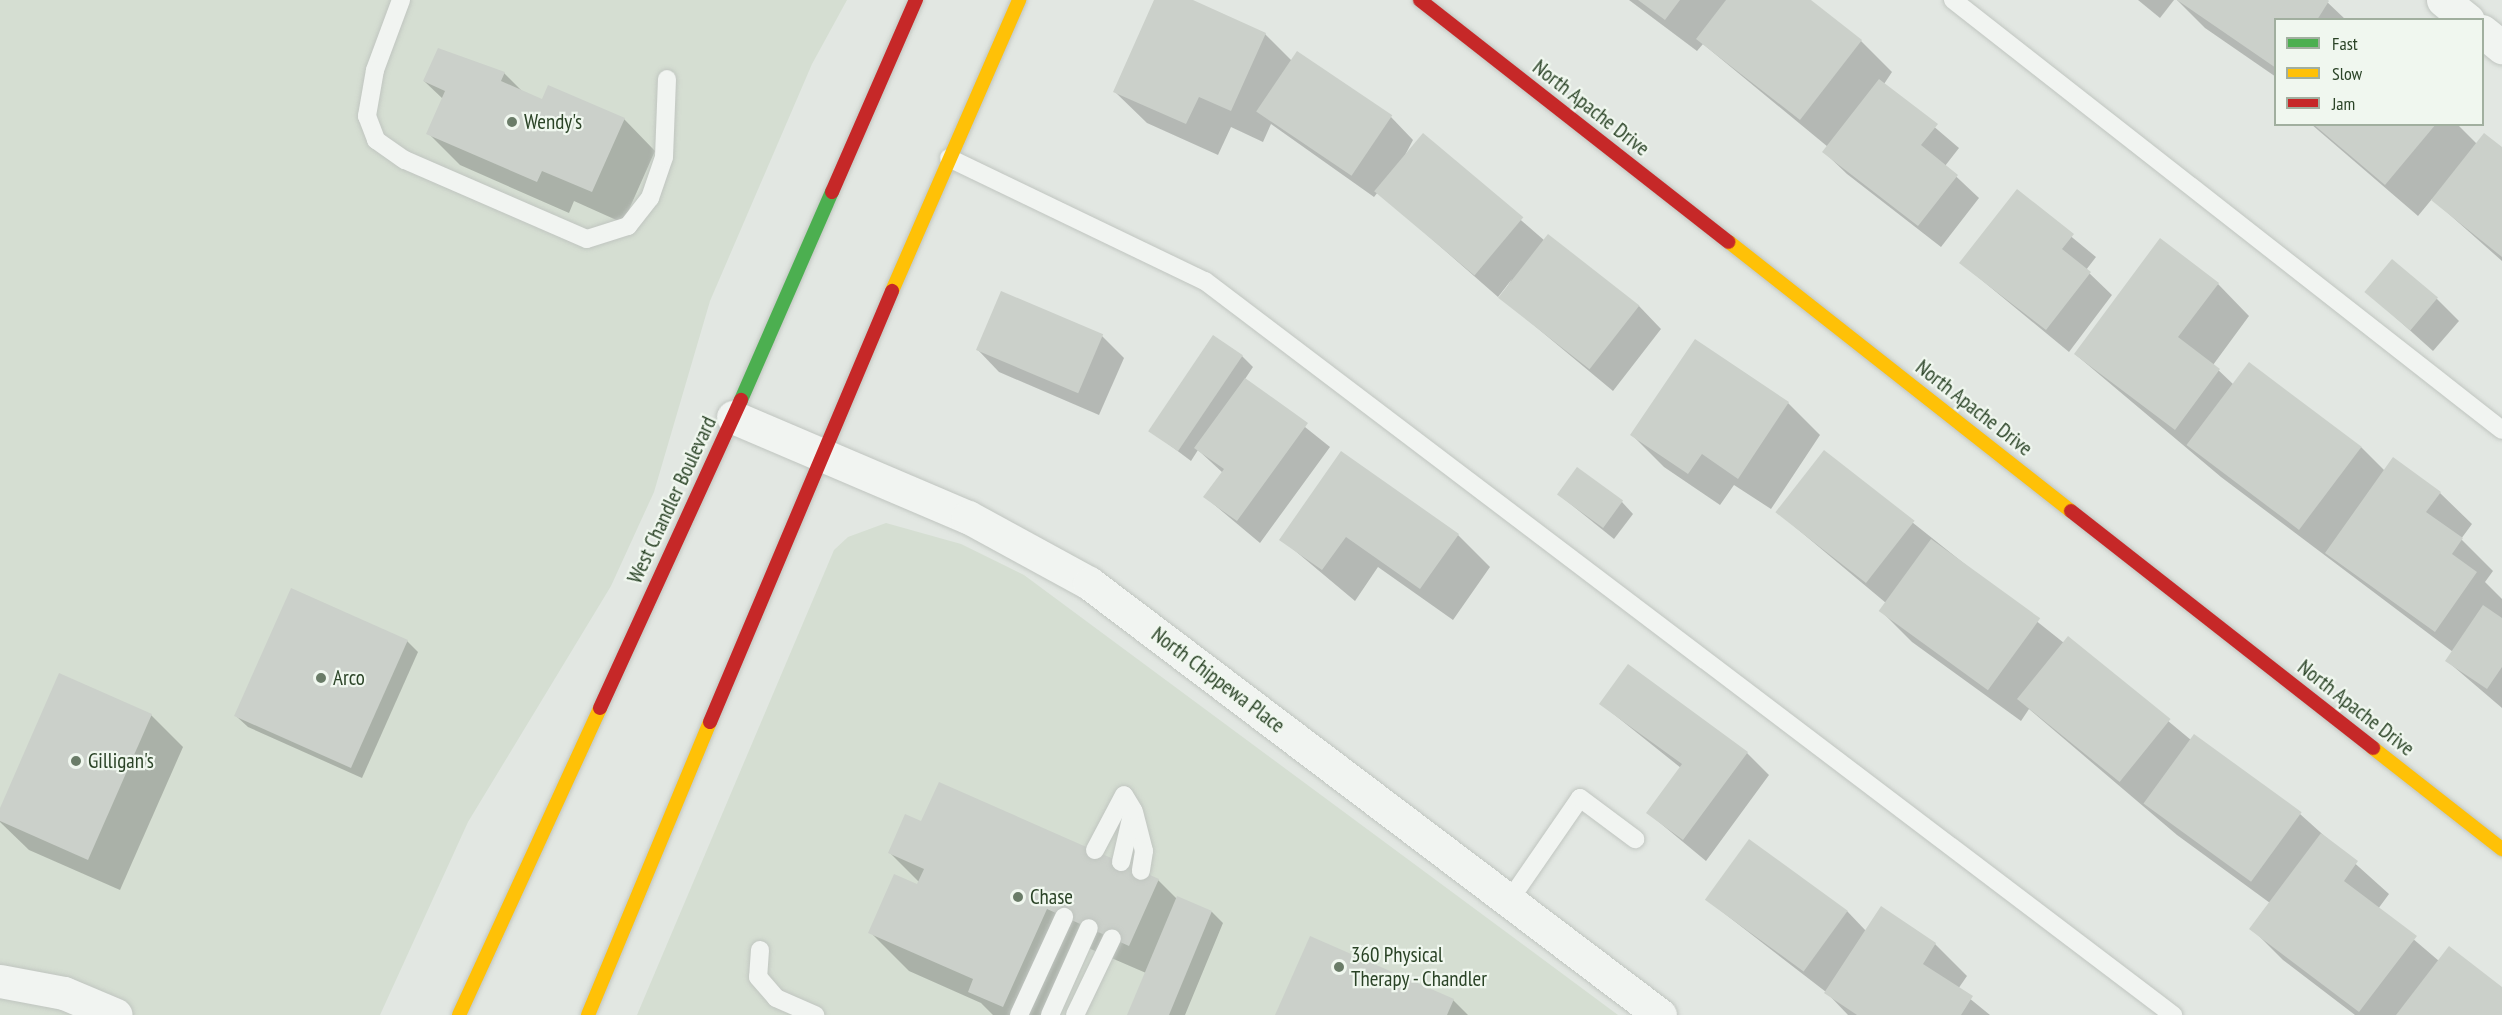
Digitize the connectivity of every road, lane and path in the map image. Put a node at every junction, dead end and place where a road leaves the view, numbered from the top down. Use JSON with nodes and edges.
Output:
{"nodes":[{"id":1,"x":401,"y":0,"type":"edge"},
{"id":2,"x":916,"y":0,"type":"edge"},
{"id":3,"x":1019,"y":0,"type":"edge"},
{"id":4,"x":1420,"y":0,"type":"edge"},
{"id":5,"x":1953,"y":0,"type":"edge"},
{"id":6,"x":2443,"y":0,"type":"edge"},
{"id":7,"x":2466,"y":18,"type":"edge"},
{"id":8,"x":2484,"y":33,"type":"edge"},
{"id":9,"x":2502,"y":47,"type":"edge"},
{"id":10,"x":667,"y":79,"type":"dead end"},
{"id":11,"x":949,"y":158,"type":"junction"},
{"id":12,"x":733,"y":417,"type":"junction"},
{"id":13,"x":2502,"y":430,"type":"edge"},
{"id":14,"x":821,"y":456,"type":"junction"},
{"id":15,"x":1129,"y":802,"type":"junction"},
{"id":16,"x":1635,"y":839,"type":"dead end"},
{"id":17,"x":2502,"y":849,"type":"edge"},
{"id":18,"x":1095,"y":850,"type":"dead end"},
{"id":19,"x":1121,"y":862,"type":"dead end"},
{"id":20,"x":1141,"y":871,"type":"dead end"},
{"id":21,"x":1509,"y":901,"type":"junction"},
{"id":22,"x":1064,"y":917,"type":"dead end"},
{"id":23,"x":1089,"y":928,"type":"dead end"},
{"id":24,"x":1112,"y":938,"type":"dead end"},
{"id":25,"x":760,"y":950,"type":"dead end"},
{"id":26,"x":0,"y":981,"type":"edge"},
{"id":27,"x":116,"y":1015,"type":"edge"},
{"id":28,"x":459,"y":1015,"type":"edge"},
{"id":29,"x":588,"y":1015,"type":"edge"},
{"id":30,"x":815,"y":1015,"type":"edge"},
{"id":31,"x":1019,"y":1015,"type":"edge"},
{"id":32,"x":1050,"y":1015,"type":"edge"},
{"id":33,"x":1076,"y":1015,"type":"edge"},
{"id":34,"x":1660,"y":1015,"type":"edge"},
{"id":35,"x":2173,"y":1015,"type":"edge"}],
"edges":[{"from":1,"to":10,"type":"lane"},
{"from":2,"to":12,"type":"main road","name":"West Chandler Boulevard"},
{"from":3,"to":11,"type":"main road"},
{"from":4,"to":17,"type":"main road","name":"North Apache Drive"},
{"from":5,"to":13,"type":"lane"},
{"from":6,"to":7,"type":"street"},
{"from":8,"to":9,"type":"street"},
{"from":11,"to":14,"type":"main road"},
{"from":11,"to":35,"type":"lane"},
{"from":12,"to":14,"type":"street","name":"North Chippewa Place"},
{"from":12,"to":28,"type":"main road","name":"West Chandler Boulevard"},
{"from":14,"to":21,"type":"street","name":"North Chippewa Place"},
{"from":14,"to":29,"type":"main road"},
{"from":15,"to":18,"type":"lane"},
{"from":15,"to":19,"type":"lane"},
{"from":15,"to":20,"type":"lane"},
{"from":16,"to":21,"type":"lane"},
{"from":21,"to":34,"type":"street","name":"North Chippewa Place"},
{"from":22,"to":31,"type":"lane"},
{"from":23,"to":32,"type":"lane"},
{"from":24,"to":33,"type":"lane"},
{"from":25,"to":30,"type":"lane"},
{"from":26,"to":27,"type":"street"}]}
